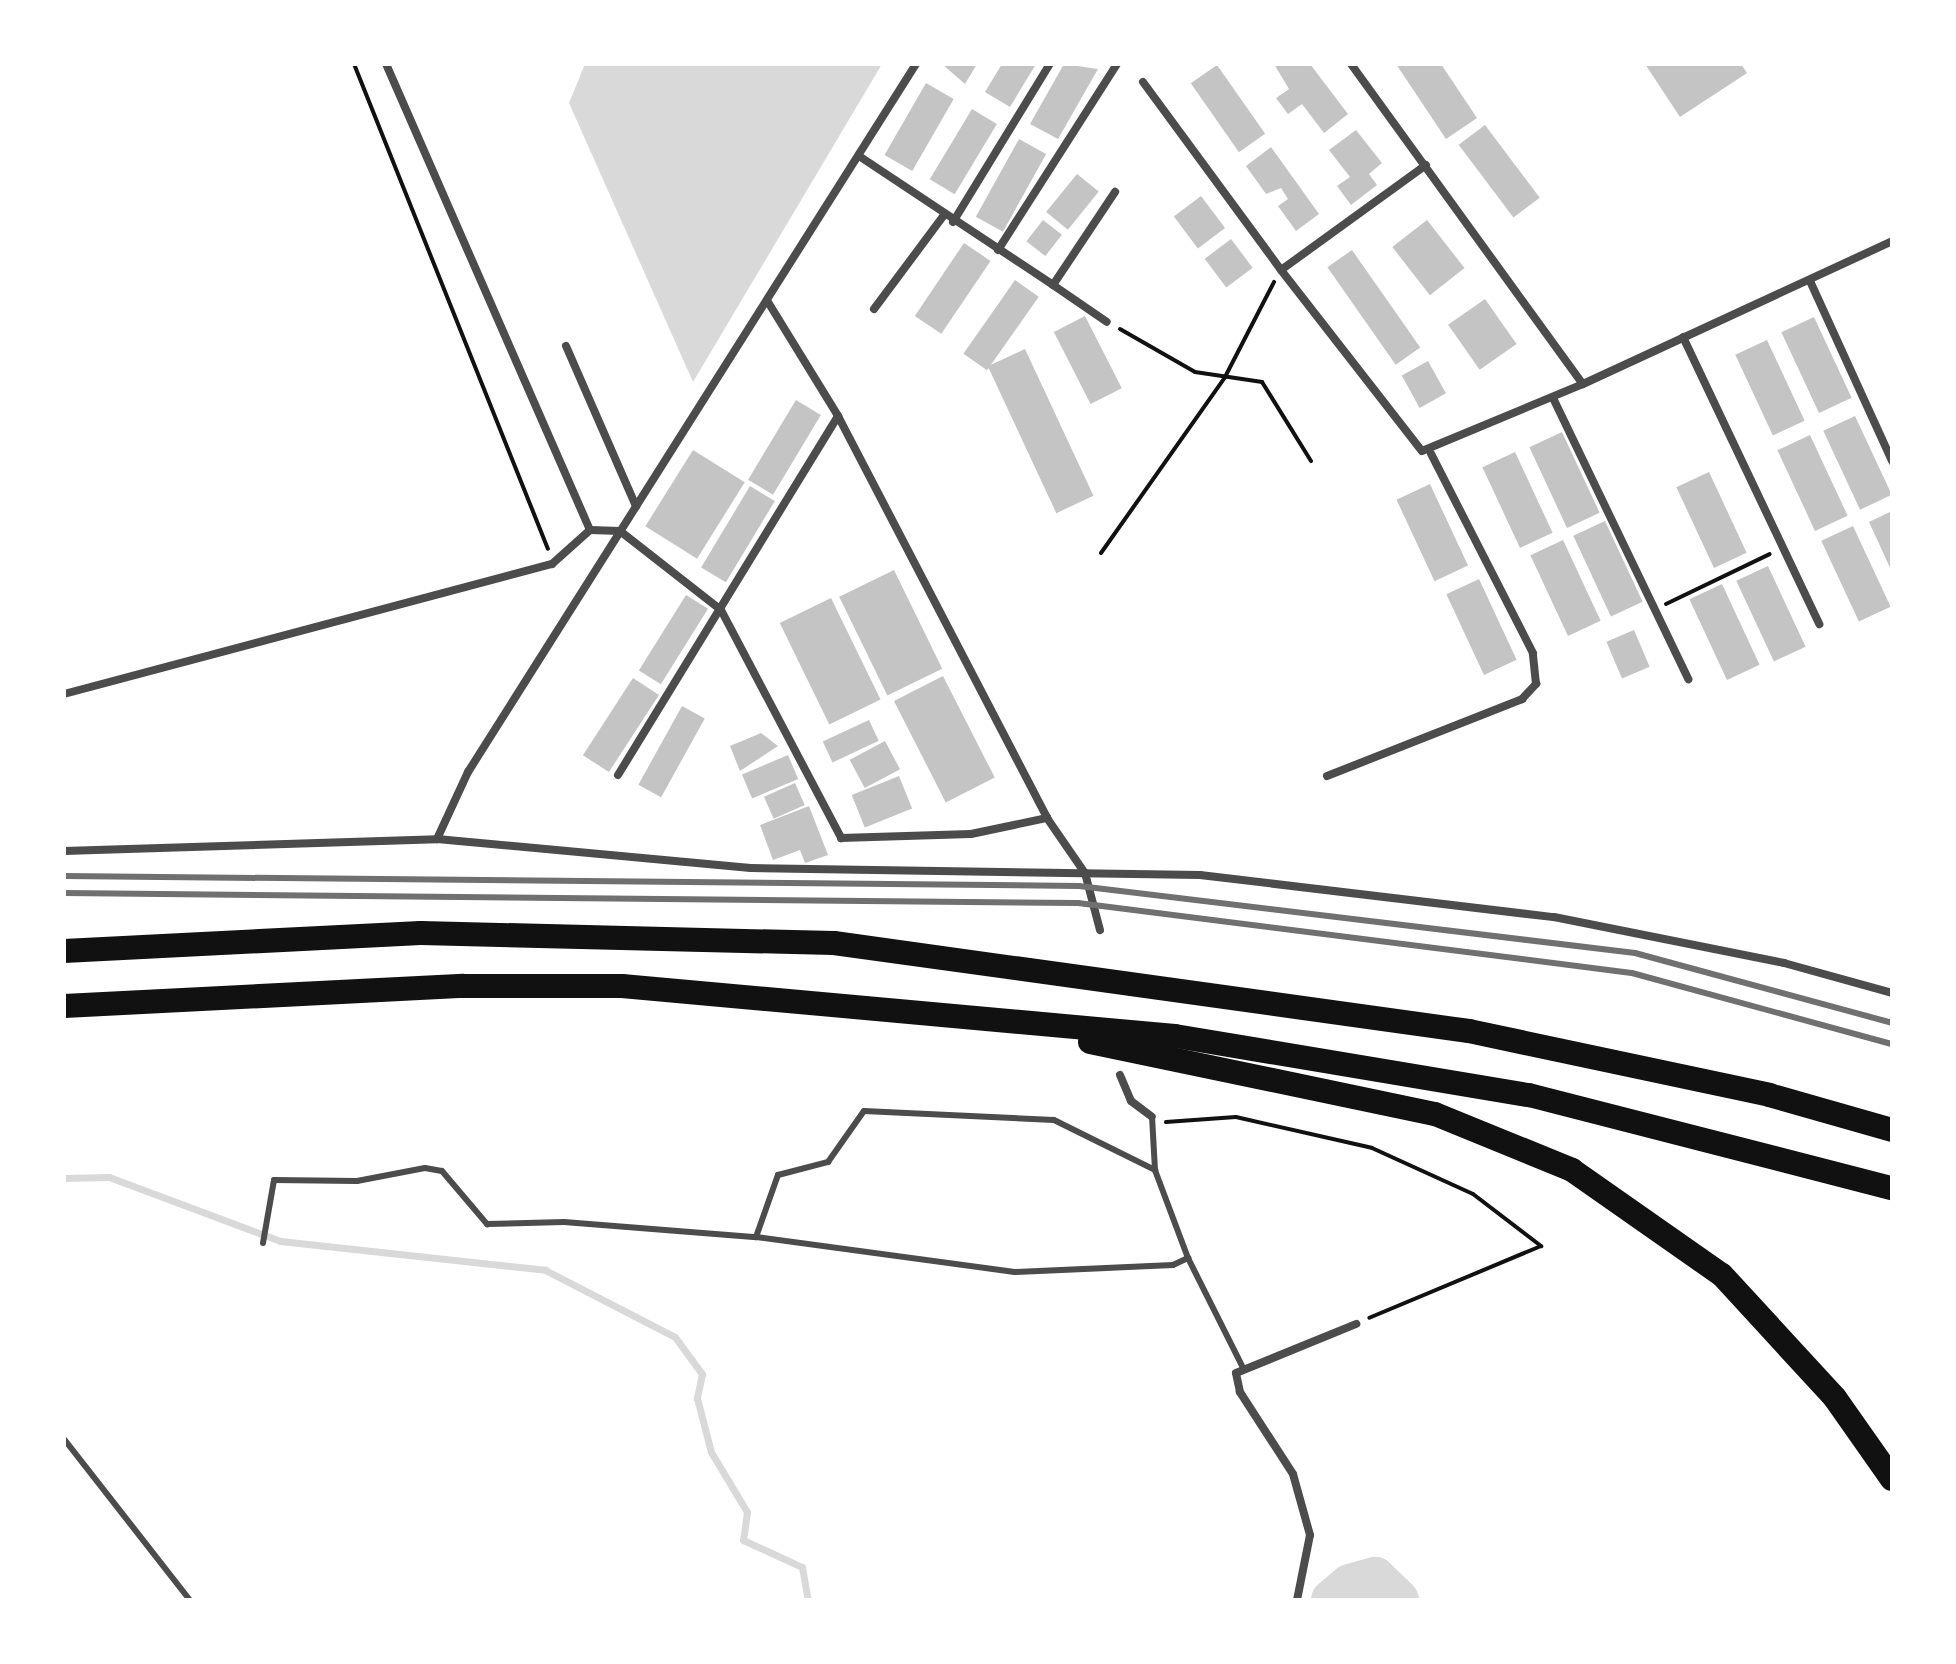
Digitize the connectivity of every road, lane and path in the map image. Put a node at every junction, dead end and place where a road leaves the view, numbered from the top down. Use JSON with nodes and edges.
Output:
{"nodes":[{"id":1,"x":354,"y":64,"type":"edge"},
{"id":2,"x":386,"y":64,"type":"edge"},
{"id":3,"x":916,"y":64,"type":"edge"},
{"id":4,"x":1050,"y":64,"type":"edge"},
{"id":5,"x":1117,"y":64,"type":"edge"},
{"id":6,"x":1351,"y":64,"type":"edge"},
{"id":7,"x":1143,"y":82,"type":"dead end"},
{"id":8,"x":859,"y":156,"type":"junction"},
{"id":9,"x":1426,"y":165,"type":"junction"},
{"id":10,"x":1115,"y":192,"type":"dead end"},
{"id":11,"x":944,"y":215,"type":"junction"},
{"id":12,"x":953,"y":222,"type":"junction"},
{"id":13,"x":1891,"y":243,"type":"edge"},
{"id":14,"x":998,"y":250,"type":"junction"},
{"id":15,"x":1281,"y":270,"type":"junction"},
{"id":16,"x":1810,"y":281,"type":"junction"},
{"id":17,"x":1053,"y":285,"type":"junction"},
{"id":18,"x":768,"y":302,"type":"junction"},
{"id":19,"x":874,"y":309,"type":"dead end"},
{"id":20,"x":1107,"y":322,"type":"joint"},
{"id":21,"x":1683,"y":337,"type":"junction"},
{"id":22,"x":566,"y":346,"type":"dead end"},
{"id":23,"x":1225,"y":377,"type":"junction"},
{"id":24,"x":1583,"y":384,"type":"junction"},
{"id":25,"x":1554,"y":400,"type":"junction"},
{"id":26,"x":838,"y":416,"type":"junction"},
{"id":27,"x":1431,"y":454,"type":"junction"},
{"id":28,"x":1311,"y":461,"type":"dead end"},
{"id":29,"x":1892,"y":461,"type":"edge"},
{"id":30,"x":636,"y":506,"type":"junction"},
{"id":31,"x":590,"y":530,"type":"junction"},
{"id":32,"x":620,"y":531,"type":"junction"},
{"id":33,"x":1783,"y":548,"type":"junction"},
{"id":34,"x":1101,"y":553,"type":"dead end"},
{"id":35,"x":535,"y":557,"type":"dead end"},
{"id":36,"x":1654,"y":609,"type":"junction"},
{"id":37,"x":721,"y":610,"type":"junction"},
{"id":38,"x":1819,"y":624,"type":"dead end"},
{"id":39,"x":1688,"y":679,"type":"dead end"},
{"id":40,"x":64,"y":694,"type":"edge"},
{"id":41,"x":618,"y":775,"type":"dead end"},
{"id":42,"x":1327,"y":776,"type":"dead end"},
{"id":43,"x":1047,"y":818,"type":"junction"},
{"id":44,"x":437,"y":839,"type":"junction"},
{"id":45,"x":64,"y":851,"type":"edge"},
{"id":46,"x":1085,"y":873,"type":"junction"},
{"id":47,"x":1100,"y":930,"type":"dead end"},
{"id":48,"x":64,"y":951,"type":"edge"},
{"id":49,"x":1892,"y":993,"type":"edge"},
{"id":50,"x":64,"y":1006,"type":"edge"},
{"id":51,"x":986,"y":1021,"type":"junction"},
{"id":52,"x":1120,"y":1075,"type":"dead end"},
{"id":53,"x":1152,"y":1117,"type":"junction"},
{"id":54,"x":1892,"y":1130,"type":"edge"},
{"id":55,"x":1155,"y":1170,"type":"junction"},
{"id":56,"x":1892,"y":1188,"type":"edge"},
{"id":57,"x":756,"y":1237,"type":"junction"},
{"id":58,"x":263,"y":1243,"type":"dead end"},
{"id":59,"x":1188,"y":1258,"type":"junction"},
{"id":60,"x":1356,"y":1324,"type":"joint"},
{"id":61,"x":1242,"y":1366,"type":"junction"},
{"id":62,"x":64,"y":1439,"type":"edge"},
{"id":63,"x":1892,"y":1479,"type":"edge"},
{"id":64,"x":190,"y":1600,"type":"edge"},
{"id":65,"x":1297,"y":1600,"type":"edge"}],
"edges":[{"from":1,"to":35,"type":"path"},
{"from":2,"to":31,"type":"street"},
{"from":3,"to":8,"type":"street"},
{"from":4,"to":12,"type":"street"},
{"from":5,"to":14,"type":"street"},
{"from":6,"to":9,"type":"street"},
{"from":7,"to":15,"type":"street"},
{"from":8,"to":11,"type":"street"},
{"from":8,"to":18,"type":"street"},
{"from":9,"to":15,"type":"street"},
{"from":9,"to":24,"type":"street"},
{"from":10,"to":17,"type":"street"},
{"from":11,"to":12,"type":"street"},
{"from":11,"to":19,"type":"street"},
{"from":12,"to":14,"type":"street"},
{"from":13,"to":16,"type":"street"},
{"from":14,"to":17,"type":"street"},
{"from":15,"to":23,"type":"path"},
{"from":15,"to":27,"type":"street"},
{"from":16,"to":21,"type":"street"},
{"from":16,"to":29,"type":"street"},
{"from":17,"to":20,"type":"street"},
{"from":18,"to":26,"type":"street"},
{"from":18,"to":30,"type":"street"},
{"from":20,"to":23,"type":"path"},
{"from":21,"to":24,"type":"street"},
{"from":21,"to":33,"type":"street"},
{"from":22,"to":30,"type":"street"},
{"from":23,"to":28,"type":"path"},
{"from":23,"to":34,"type":"path"},
{"from":24,"to":25,"type":"street"},
{"from":25,"to":27,"type":"street"},
{"from":25,"to":36,"type":"street"},
{"from":26,"to":37,"type":"street"},
{"from":26,"to":43,"type":"street"},
{"from":27,"to":42,"type":"street"},
{"from":30,"to":32,"type":"street"},
{"from":31,"to":32,"type":"street"},
{"from":31,"to":40,"type":"street"},
{"from":32,"to":37,"type":"street"},
{"from":32,"to":44,"type":"street"},
{"from":33,"to":36,"type":"path"},
{"from":33,"to":38,"type":"street"},
{"from":36,"to":39,"type":"street"},
{"from":37,"to":41,"type":"street"},
{"from":37,"to":43,"type":"street"},
{"from":43,"to":46,"type":"street"},
{"from":44,"to":45,"type":"street"},
{"from":44,"to":46,"type":"street"},
{"from":46,"to":47,"type":"street"},
{"from":46,"to":49,"type":"street"},
{"from":48,"to":54,"type":"highway"},
{"from":50,"to":51,"type":"highway"},
{"from":51,"to":56,"type":"highway"},
{"from":51,"to":63,"type":"highway"},
{"from":52,"to":53,"type":"street"},
{"from":53,"to":55,"type":"lane"},
{"from":53,"to":60,"type":"path"},
{"from":55,"to":57,"type":"lane"},
{"from":55,"to":59,"type":"lane"},
{"from":57,"to":58,"type":"lane"},
{"from":57,"to":59,"type":"lane"},
{"from":59,"to":61,"type":"lane"},
{"from":60,"to":61,"type":"street"},
{"from":61,"to":65,"type":"street"},
{"from":62,"to":64,"type":"lane"}]}
